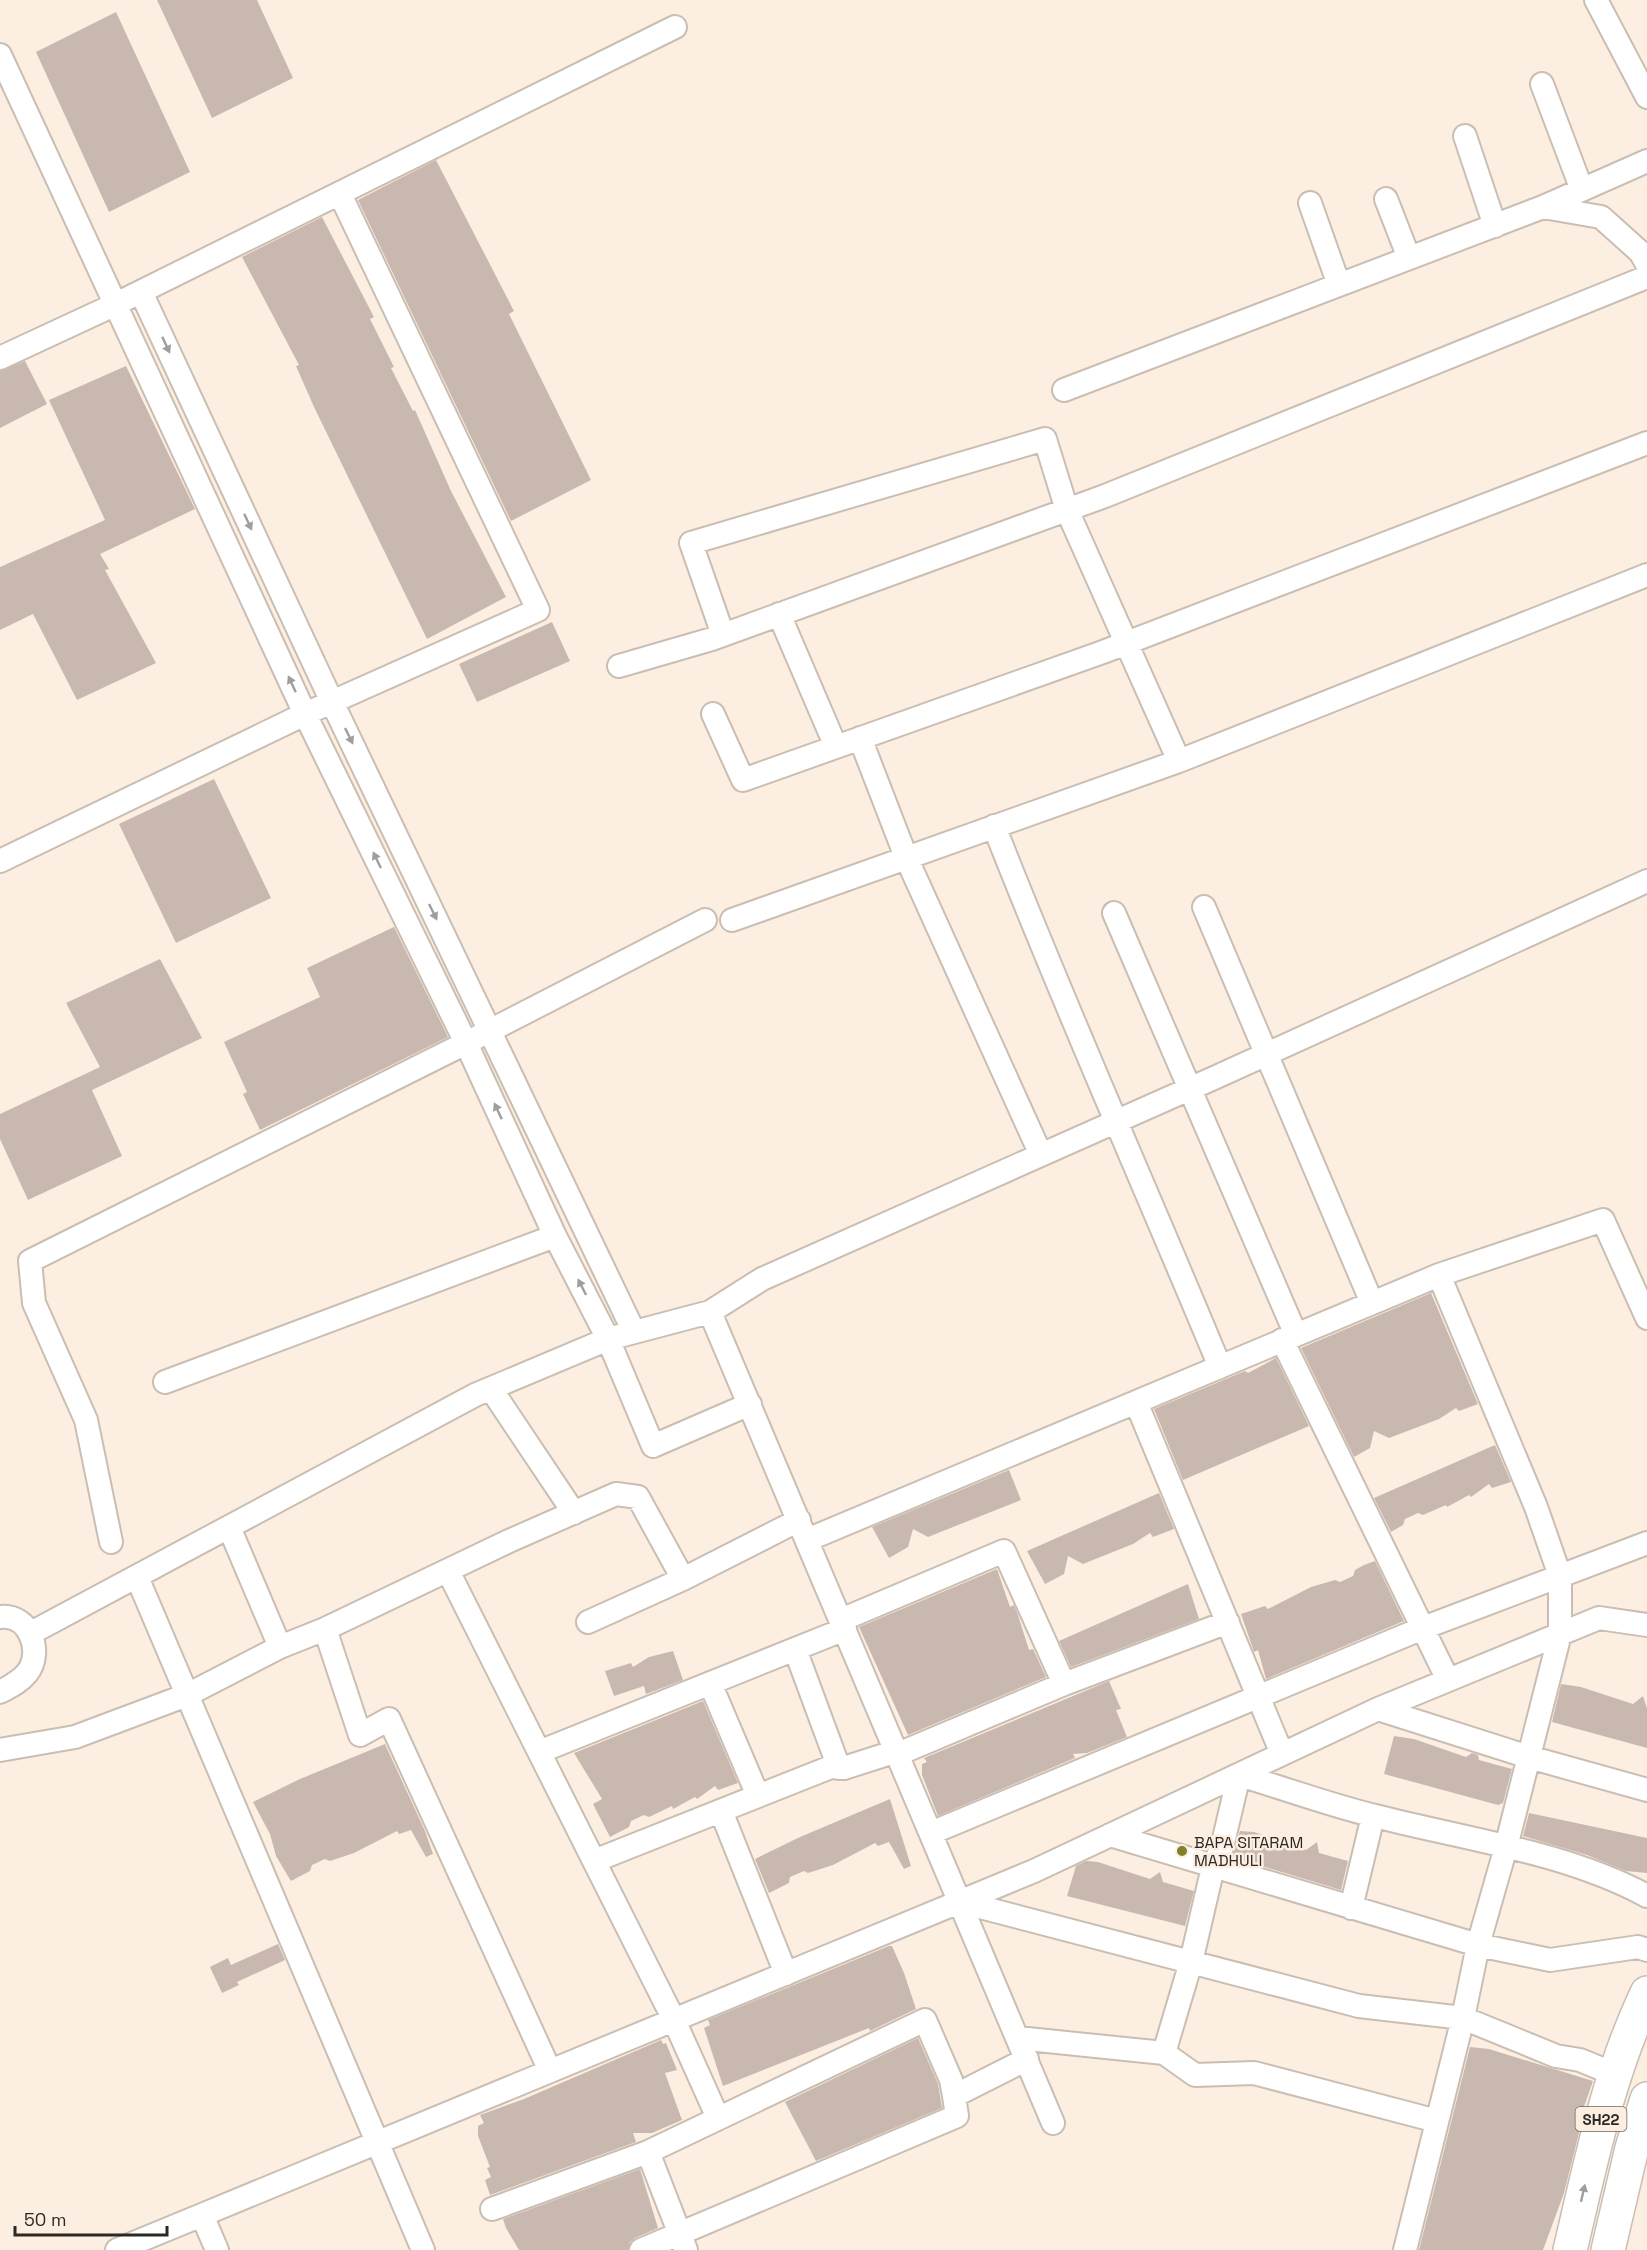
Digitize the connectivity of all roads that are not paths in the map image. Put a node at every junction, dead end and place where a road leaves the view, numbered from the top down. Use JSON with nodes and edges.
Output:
{"nodes":[{"id":1,"x":1596,"y":0,"type":"edge"},
{"id":2,"x":675,"y":27,"type":"dead end"},
{"id":3,"x":0,"y":55,"type":"edge"},
{"id":4,"x":1542,"y":84,"type":"dead end"},
{"id":5,"x":1647,"y":97,"type":"edge"},
{"id":6,"x":1465,"y":136,"type":"dead end"},
{"id":7,"x":1647,"y":161,"type":"edge"},
{"id":8,"x":1591,"y":186,"type":"junction"},
{"id":9,"x":340,"y":194,"type":"junction"},
{"id":10,"x":1386,"y":199,"type":"dead end"},
{"id":11,"x":1310,"y":203,"type":"dead end"},
{"id":12,"x":1543,"y":207,"type":"junction"},
{"id":13,"x":1495,"y":226,"type":"junction"},
{"id":14,"x":1618,"y":233,"type":"junction"},
{"id":15,"x":1409,"y":258,"type":"junction"},
{"id":16,"x":1647,"y":264,"type":"edge"},
{"id":17,"x":1647,"y":277,"type":"edge"},
{"id":18,"x":1339,"y":285,"type":"junction"},
{"id":19,"x":141,"y":292,"type":"junction"},
{"id":20,"x":114,"y":305,"type":"junction"},
{"id":21,"x":0,"y":358,"type":"edge"},
{"id":22,"x":1064,"y":390,"type":"dead end"},
{"id":23,"x":1647,"y":442,"type":"edge"},
{"id":24,"x":1067,"y":510,"type":"junction"},
{"id":25,"x":1647,"y":575,"type":"edge"},
{"id":26,"x":779,"y":614,"type":"junction"},
{"id":27,"x":723,"y":635,"type":"junction"},
{"id":28,"x":1125,"y":644,"type":"junction"},
{"id":29,"x":619,"y":666,"type":"dead end"},
{"id":30,"x":333,"y":702,"type":"junction"},
{"id":31,"x":305,"y":714,"type":"junction"},
{"id":32,"x":713,"y":714,"type":"dead end"},
{"id":33,"x":860,"y":738,"type":"junction"},
{"id":34,"x":836,"y":747,"type":"junction"},
{"id":35,"x":1179,"y":761,"type":"junction"},
{"id":36,"x":994,"y":826,"type":"junction"},
{"id":37,"x":906,"y":857,"type":"junction"},
{"id":38,"x":0,"y":861,"type":"edge"},
{"id":39,"x":1647,"y":881,"type":"edge"},
{"id":40,"x":1204,"y":907,"type":"dead end"},
{"id":41,"x":1114,"y":913,"type":"dead end"},
{"id":42,"x":705,"y":920,"type":"dead end"},
{"id":43,"x":732,"y":920,"type":"dead end"},
{"id":44,"x":490,"y":1031,"type":"junction"},
{"id":45,"x":466,"y":1043,"type":"junction"},
{"id":46,"x":1266,"y":1054,"type":"junction"},
{"id":47,"x":1191,"y":1088,"type":"junction"},
{"id":48,"x":1118,"y":1121,"type":"junction"},
{"id":49,"x":1041,"y":1155,"type":"junction"},
{"id":50,"x":555,"y":1236,"type":"junction"},
{"id":51,"x":1439,"y":1275,"type":"junction"},
{"id":52,"x":1372,"y":1302,"type":"junction"},
{"id":53,"x":710,"y":1312,"type":"junction"},
{"id":54,"x":1647,"y":1318,"type":"edge"},
{"id":55,"x":634,"y":1332,"type":"junction"},
{"id":56,"x":1289,"y":1338,"type":"junction"},
{"id":57,"x":608,"y":1340,"type":"junction"},
{"id":58,"x":1220,"y":1367,"type":"junction"},
{"id":59,"x":165,"y":1382,"type":"dead end"},
{"id":60,"x":491,"y":1389,"type":"junction"},
{"id":61,"x":1136,"y":1402,"type":"junction"},
{"id":62,"x":750,"y":1404,"type":"junction"},
{"id":63,"x":574,"y":1513,"type":"junction"},
{"id":64,"x":229,"y":1527,"type":"junction"},
{"id":65,"x":803,"y":1530,"type":"junction"},
{"id":66,"x":111,"y":1542,"type":"dead end"},
{"id":67,"x":1647,"y":1543,"type":"edge"},
{"id":68,"x":448,"y":1571,"type":"junction"},
{"id":69,"x":1560,"y":1576,"type":"junction"},
{"id":70,"x":137,"y":1577,"type":"junction"},
{"id":71,"x":683,"y":1579,"type":"junction"},
{"id":72,"x":0,"y":1617,"type":"edge"},
{"id":73,"x":588,"y":1622,"type":"dead end"},
{"id":74,"x":1228,"y":1622,"type":"junction"},
{"id":75,"x":843,"y":1624,"type":"junction"},
{"id":76,"x":1647,"y":1625,"type":"edge"},
{"id":77,"x":1423,"y":1628,"type":"junction"},
{"id":78,"x":325,"y":1629,"type":"junction"},
{"id":79,"x":31,"y":1634,"type":"junction"},
{"id":80,"x":1560,"y":1634,"type":"junction"},
{"id":81,"x":280,"y":1647,"type":"junction"},
{"id":82,"x":795,"y":1649,"type":"junction"},
{"id":83,"x":1448,"y":1680,"type":"junction"},
{"id":84,"x":710,"y":1683,"type":"junction"},
{"id":85,"x":1064,"y":1684,"type":"junction"},
{"id":86,"x":0,"y":1692,"type":"edge"},
{"id":87,"x":187,"y":1695,"type":"junction"},
{"id":88,"x":1258,"y":1696,"type":"junction"},
{"id":89,"x":1378,"y":1709,"type":"junction"},
{"id":90,"x":0,"y":1750,"type":"edge"},
{"id":91,"x":539,"y":1752,"type":"junction"},
{"id":92,"x":897,"y":1752,"type":"junction"},
{"id":93,"x":1282,"y":1754,"type":"junction"},
{"id":94,"x":1529,"y":1757,"type":"junction"},
{"id":95,"x":839,"y":1768,"type":"junction"},
{"id":96,"x":1239,"y":1775,"type":"junction"},
{"id":97,"x":1647,"y":1790,"type":"edge"},
{"id":98,"x":758,"y":1796,"type":"junction"},
{"id":99,"x":721,"y":1811,"type":"junction"},
{"id":100,"x":1373,"y":1816,"type":"junction"},
{"id":101,"x":931,"y":1833,"type":"junction"},
{"id":102,"x":1110,"y":1835,"type":"junction"},
{"id":103,"x":1506,"y":1847,"type":"junction"},
{"id":104,"x":594,"y":1861,"type":"junction"},
{"id":105,"x":1213,"y":1867,"type":"junction"},
{"id":106,"x":1647,"y":1896,"type":"edge"},
{"id":107,"x":961,"y":1902,"type":"junction"},
{"id":108,"x":1351,"y":1908,"type":"junction"},
{"id":109,"x":1478,"y":1945,"type":"junction"},
{"id":110,"x":1647,"y":1950,"type":"edge"},
{"id":111,"x":1191,"y":1962,"type":"junction"},
{"id":112,"x":786,"y":1974,"type":"junction"},
{"id":113,"x":1647,"y":1993,"type":"edge"},
{"id":114,"x":1463,"y":2018,"type":"junction"},
{"id":115,"x":674,"y":2020,"type":"junction"},
{"id":116,"x":1018,"y":2038,"type":"junction"},
{"id":117,"x":1164,"y":2053,"type":"junction"},
{"id":118,"x":1027,"y":2059,"type":"junction"},
{"id":119,"x":550,"y":2071,"type":"junction"},
{"id":120,"x":1610,"y":2087,"type":"junction"},
{"id":121,"x":954,"y":2096,"type":"junction"},
{"id":122,"x":1646,"y":2108,"type":"edge"},
{"id":123,"x":718,"y":2118,"type":"junction"},
{"id":124,"x":1437,"y":2121,"type":"junction"},
{"id":125,"x":1053,"y":2123,"type":"dead end"},
{"id":126,"x":378,"y":2142,"type":"junction"},
{"id":127,"x":648,"y":2152,"type":"junction"},
{"id":128,"x":492,"y":2209,"type":"dead end"},
{"id":129,"x":202,"y":2215,"type":"junction"},
{"id":130,"x":683,"y":2241,"type":"edge"},
{"id":131,"x":117,"y":2250,"type":"edge"},
{"id":132,"x":217,"y":2250,"type":"edge"},
{"id":133,"x":423,"y":2250,"type":"edge"},
{"id":134,"x":642,"y":2250,"type":"edge"},
{"id":135,"x":1405,"y":2250,"type":"edge"},
{"id":136,"x":1570,"y":2250,"type":"edge"},
{"id":137,"x":1608,"y":2250,"type":"edge"}],
"edges":[{"from":1,"to":5,"type":"street"},
{"from":2,"to":9,"type":"street"},
{"from":3,"to":20,"type":"street"},
{"from":4,"to":8,"type":"street"},
{"from":6,"to":13,"type":"street"},
{"from":7,"to":8,"type":"street"},
{"from":8,"to":12,"type":"street"},
{"from":8,"to":14,"type":"street"},
{"from":9,"to":19,"type":"street"},
{"from":9,"to":30,"type":"street"},
{"from":10,"to":15,"type":"street"},
{"from":11,"to":18,"type":"street"},
{"from":12,"to":13,"type":"street"},
{"from":12,"to":14,"type":"street"},
{"from":13,"to":15,"type":"street"},
{"from":14,"to":16,"type":"street"},
{"from":15,"to":18,"type":"street"},
{"from":17,"to":24,"type":"street"},
{"from":18,"to":22,"type":"street"},
{"from":19,"to":20,"type":"street"},
{"from":19,"to":30,"type":"street","one_way":true},
{"from":20,"to":21,"type":"street"},
{"from":31,"to":20,"type":"street","one_way":true},
{"from":23,"to":28,"type":"street"},
{"from":24,"to":26,"type":"street"},
{"from":24,"to":27,"type":"street"},
{"from":24,"to":28,"type":"street"},
{"from":25,"to":35,"type":"street"},
{"from":26,"to":27,"type":"street"},
{"from":26,"to":34,"type":"street"},
{"from":27,"to":29,"type":"street"},
{"from":28,"to":33,"type":"street"},
{"from":28,"to":35,"type":"street"},
{"from":30,"to":31,"type":"street"},
{"from":30,"to":44,"type":"street","one_way":true},
{"from":31,"to":38,"type":"street"},
{"from":45,"to":31,"type":"street","one_way":true},
{"from":32,"to":34,"type":"street"},
{"from":33,"to":34,"type":"street"},
{"from":33,"to":37,"type":"street"},
{"from":35,"to":36,"type":"street"},
{"from":36,"to":37,"type":"street"},
{"from":36,"to":48,"type":"street"},
{"from":37,"to":43,"type":"street"},
{"from":37,"to":49,"type":"street"},
{"from":39,"to":46,"type":"street"},
{"from":40,"to":46,"type":"street"},
{"from":41,"to":47,"type":"street"},
{"from":42,"to":44,"type":"street"},
{"from":44,"to":45,"type":"street"},
{"from":44,"to":55,"type":"street"},
{"from":50,"to":45,"type":"street","one_way":true},
{"from":45,"to":66,"type":"street"},
{"from":46,"to":47,"type":"street"},
{"from":46,"to":52,"type":"street"},
{"from":47,"to":48,"type":"street"},
{"from":47,"to":56,"type":"street"},
{"from":48,"to":49,"type":"street"},
{"from":48,"to":58,"type":"street"},
{"from":49,"to":53,"type":"street"},
{"from":57,"to":50,"type":"street","one_way":true},
{"from":50,"to":59,"type":"street"},
{"from":51,"to":52,"type":"street"},
{"from":51,"to":54,"type":"street"},
{"from":51,"to":69,"type":"street"},
{"from":52,"to":56,"type":"street"},
{"from":53,"to":55,"type":"street"},
{"from":53,"to":62,"type":"street"},
{"from":55,"to":57,"type":"street"},
{"from":56,"to":58,"type":"street"},
{"from":56,"to":77,"type":"street"},
{"from":57,"to":60,"type":"street"},
{"from":57,"to":62,"type":"street"},
{"from":58,"to":61,"type":"street"},
{"from":60,"to":63,"type":"street"},
{"from":60,"to":64,"type":"street"},
{"from":61,"to":65,"type":"street"},
{"from":61,"to":74,"type":"street"},
{"from":62,"to":65,"type":"street"},
{"from":63,"to":68,"type":"street"},
{"from":63,"to":71,"type":"street"},
{"from":64,"to":70,"type":"street"},
{"from":64,"to":81,"type":"street"},
{"from":65,"to":71,"type":"street"},
{"from":65,"to":75,"type":"street"},
{"from":67,"to":69,"type":"street"},
{"from":68,"to":78,"type":"street"},
{"from":68,"to":91,"type":"street"},
{"from":69,"to":77,"type":"street"},
{"from":69,"to":80,"type":"street"},
{"from":70,"to":79,"type":"street"},
{"from":70,"to":87,"type":"street"},
{"from":71,"to":73,"type":"street"},
{"from":72,"to":79,"type":"street"},
{"from":74,"to":85,"type":"street"},
{"from":74,"to":88,"type":"street"},
{"from":75,"to":82,"type":"street"},
{"from":75,"to":85,"type":"street"},
{"from":75,"to":92,"type":"street"},
{"from":76,"to":80,"type":"street"},
{"from":77,"to":83,"type":"street"},
{"from":77,"to":88,"type":"street"},
{"from":78,"to":81,"type":"street"},
{"from":78,"to":119,"type":"street"},
{"from":79,"to":86,"type":"street"},
{"from":80,"to":83,"type":"street"},
{"from":80,"to":94,"type":"street"},
{"from":81,"to":87,"type":"street"},
{"from":82,"to":84,"type":"street"},
{"from":82,"to":95,"type":"street"},
{"from":83,"to":89,"type":"street"},
{"from":84,"to":91,"type":"street"},
{"from":84,"to":98,"type":"street"},
{"from":85,"to":92,"type":"street"},
{"from":87,"to":90,"type":"street"},
{"from":87,"to":126,"type":"street"},
{"from":88,"to":93,"type":"street"},
{"from":88,"to":101,"type":"street"},
{"from":89,"to":93,"type":"street"},
{"from":89,"to":94,"type":"street"},
{"from":91,"to":104,"type":"street"},
{"from":92,"to":95,"type":"street"},
{"from":92,"to":101,"type":"street"},
{"from":93,"to":96,"type":"street"},
{"from":94,"to":97,"type":"street"},
{"from":94,"to":103,"type":"street"},
{"from":95,"to":98,"type":"street"},
{"from":96,"to":100,"type":"street"},
{"from":96,"to":102,"type":"street"},
{"from":96,"to":105,"type":"street"},
{"from":98,"to":99,"type":"street"},
{"from":99,"to":104,"type":"street"},
{"from":99,"to":112,"type":"street"},
{"from":100,"to":103,"type":"street"},
{"from":100,"to":108,"type":"street"},
{"from":101,"to":107,"type":"street"},
{"from":102,"to":105,"type":"street"},
{"from":102,"to":107,"type":"street"},
{"from":103,"to":106,"type":"street"},
{"from":103,"to":109,"type":"street"},
{"from":104,"to":115,"type":"street"},
{"from":105,"to":108,"type":"street"},
{"from":105,"to":111,"type":"street"},
{"from":107,"to":111,"type":"street"},
{"from":107,"to":112,"type":"street"},
{"from":107,"to":116,"type":"street"},
{"from":108,"to":109,"type":"street"},
{"from":109,"to":110,"type":"street"},
{"from":109,"to":114,"type":"street"},
{"from":111,"to":114,"type":"street"},
{"from":111,"to":117,"type":"street"},
{"from":112,"to":115,"type":"street"},
{"from":113,"to":120,"type":"main road","number":"SH22"},
{"from":114,"to":120,"type":"street"},
{"from":114,"to":124,"type":"street"},
{"from":115,"to":119,"type":"street"},
{"from":115,"to":123,"type":"street"},
{"from":116,"to":117,"type":"street"},
{"from":116,"to":118,"type":"street"},
{"from":117,"to":124,"type":"street"},
{"from":118,"to":121,"type":"street"},
{"from":118,"to":125,"type":"street"},
{"from":119,"to":126,"type":"street"},
{"from":120,"to":122,"type":"street"},
{"from":136,"to":120,"type":"main road","number":"SH22","one_way":true},
{"from":121,"to":123,"type":"street"},
{"from":121,"to":130,"type":"street"},
{"from":122,"to":137,"type":"main road","number":"SH22"},
{"from":123,"to":127,"type":"street"},
{"from":124,"to":135,"type":"street"},
{"from":126,"to":129,"type":"street"},
{"from":126,"to":133,"type":"street"},
{"from":127,"to":128,"type":"street"},
{"from":127,"to":130,"type":"street"},
{"from":129,"to":131,"type":"street"},
{"from":129,"to":132,"type":"street"},
{"from":130,"to":134,"type":"street"}]}
